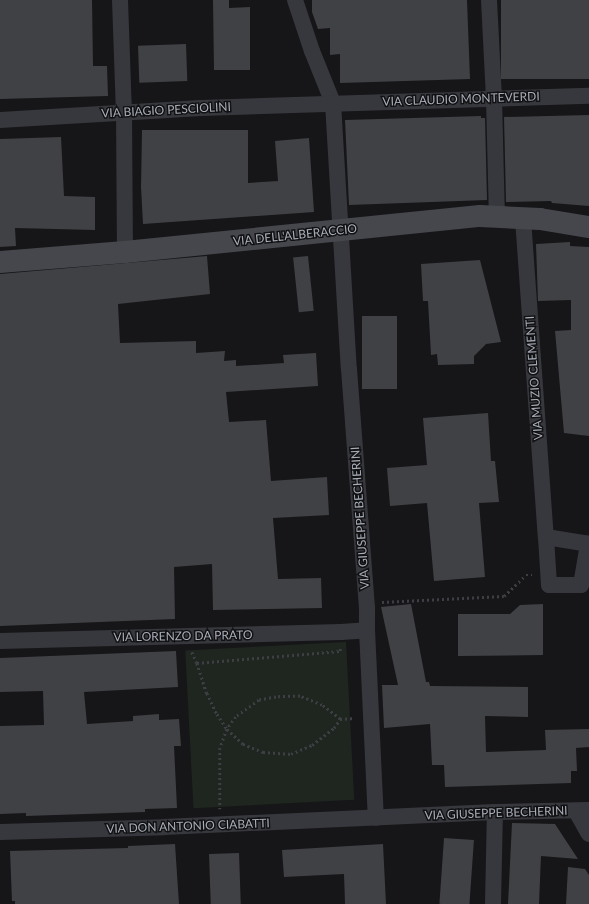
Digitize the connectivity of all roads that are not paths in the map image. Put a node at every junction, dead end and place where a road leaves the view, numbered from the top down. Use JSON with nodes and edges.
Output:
{"nodes":[{"id":1,"x":120,"y":0,"type":"edge"},
{"id":2,"x":295,"y":0,"type":"edge"},
{"id":3,"x":489,"y":0,"type":"edge"},
{"id":4,"x":589,"y":96,"type":"edge"},
{"id":5,"x":494,"y":98,"type":"junction"},
{"id":6,"x":333,"y":103,"type":"junction"},
{"id":7,"x":124,"y":112,"type":"junction"},
{"id":8,"x":0,"y":120,"type":"edge"},
{"id":9,"x":497,"y":217,"type":"junction"},
{"id":10,"x":523,"y":219,"type":"junction"},
{"id":11,"x":589,"y":227,"type":"edge"},
{"id":12,"x":341,"y":231,"type":"junction"},
{"id":13,"x":125,"y":252,"type":"junction"},
{"id":14,"x":0,"y":262,"type":"edge"},
{"id":15,"x":546,"y":537,"type":"junction"},
{"id":16,"x":589,"y":544,"type":"edge"},
{"id":17,"x":367,"y":630,"type":"junction"},
{"id":18,"x":0,"y":641,"type":"edge"},
{"id":19,"x":582,"y":811,"type":"edge"},
{"id":20,"x":495,"y":812,"type":"junction"},
{"id":21,"x":376,"y":818,"type":"junction"},
{"id":22,"x":0,"y":832,"type":"edge"},
{"id":23,"x":589,"y":834,"type":"edge"},
{"id":24,"x":493,"y":904,"type":"edge"}],
"edges":[{"from":1,"to":7,"type":"street"},
{"from":2,"to":6,"type":"street","name":"VIA GIUSEPPE BECHERINI"},
{"from":3,"to":5,"type":"street"},
{"from":4,"to":5,"type":"street","name":"VIA CLAUDIO MONTEVERDI"},
{"from":5,"to":6,"type":"street","name":"VIA CLAUDIO MONTEVERDI"},
{"from":5,"to":9,"type":"street"},
{"from":6,"to":7,"type":"street","name":"VIA BIAGIO PESCIOLINI"},
{"from":6,"to":12,"type":"street","name":"VIA GIUSEPPE BECHERINI"},
{"from":7,"to":8,"type":"street","name":"VIA BIAGIO PESCIOLINI"},
{"from":7,"to":13,"type":"street"},
{"from":9,"to":10,"type":"street","name":"VIA DELL'ALBERACCIO"},
{"from":9,"to":12,"type":"street","name":"VIA DELL'ALBERACCIO"},
{"from":10,"to":11,"type":"street","name":"VIA DELL'ALBERACCIO"},
{"from":10,"to":15,"type":"street","name":"VIA MUZIO CLEMENTI"},
{"from":12,"to":13,"type":"street","name":"VIA DELL'ALBERACCIO"},
{"from":12,"to":17,"type":"street","name":"VIA GIUSEPPE BECHERINI"},
{"from":13,"to":14,"type":"street","name":"VIA DELL'ALBERACCIO"},
{"from":15,"to":16,"type":"street"},
{"from":15,"to":16,"type":"street","name":"VIA MUZIO CLEMENTI"},
{"from":17,"to":18,"type":"street","name":"VIA LORENZO DA PRATO"},
{"from":17,"to":21,"type":"street","name":"VIA GIUSEPPE BECHERINI"},
{"from":19,"to":20,"type":"street","name":"VIA GIUSEPPE BECHERINI"},
{"from":19,"to":23,"type":"street","name":"VIA GIUSEPPE BECHERINI"},
{"from":20,"to":21,"type":"street","name":"VIA GIUSEPPE BECHERINI"},
{"from":20,"to":24,"type":"street"},
{"from":21,"to":22,"type":"street","name":"VIA DON ANTONIO CIABATTI"}]}
